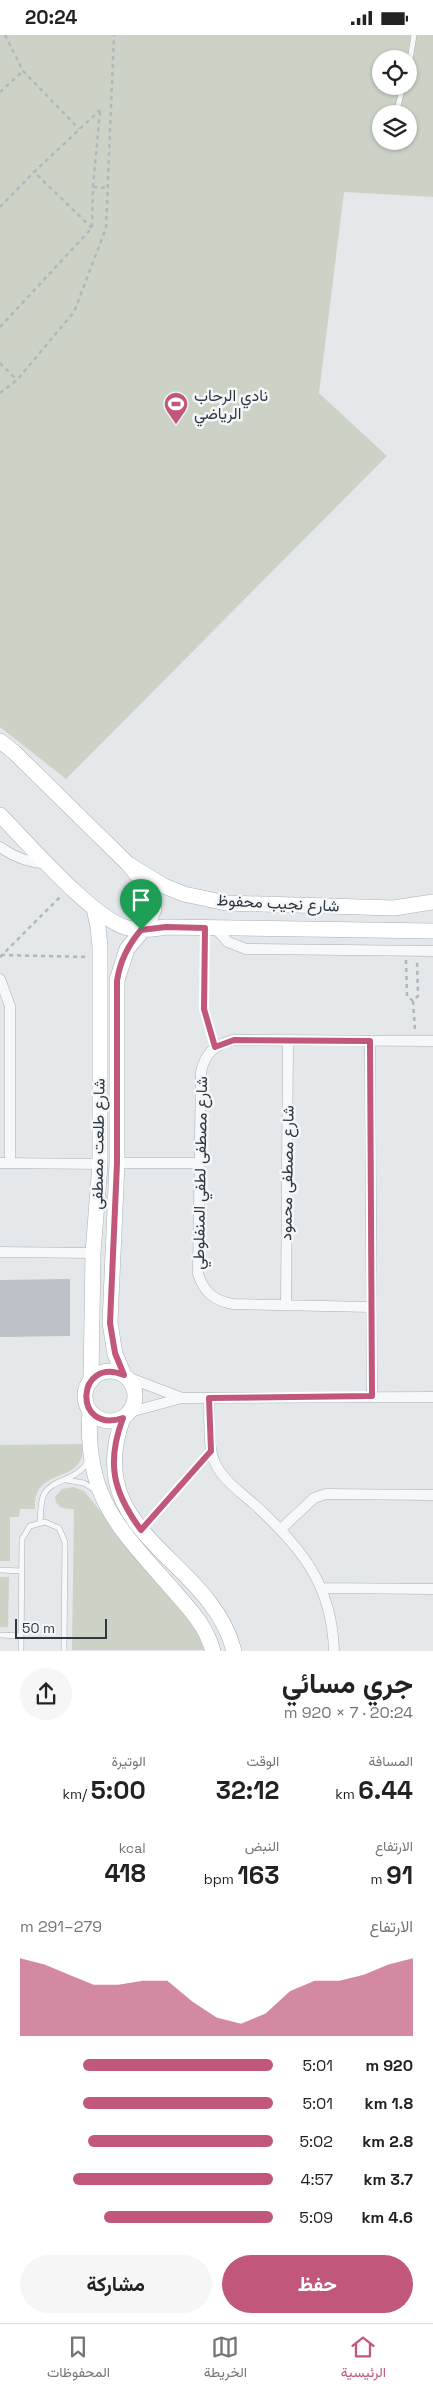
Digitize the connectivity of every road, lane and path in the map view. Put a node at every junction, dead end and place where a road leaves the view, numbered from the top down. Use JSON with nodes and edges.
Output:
{"nodes":[{"id":1,"x":5,"y":35,"type":"edge"},
{"id":2,"x":114,"y":35,"type":"edge"},
{"id":3,"x":414,"y":35,"type":"edge"},
{"id":4,"x":412,"y":50,"type":"edge"},
{"id":5,"x":23,"y":71,"type":"junction"},
{"id":6,"x":0,"y":92,"type":"edge"},
{"id":7,"x":80,"y":129,"type":"junction"},
{"id":8,"x":34,"y":172,"type":"junction"},
{"id":9,"x":93,"y":187,"type":"junction"},
{"id":10,"x":108,"y":188,"type":"junction"},
{"id":11,"x":0,"y":207,"type":"edge"},
{"id":12,"x":92,"y":228,"type":"junction"},
{"id":13,"x":0,"y":327,"type":"edge"},
{"id":14,"x":0,"y":363,"type":"edge"},
{"id":15,"x":17,"y":380,"type":"junction"},
{"id":16,"x":0,"y":393,"type":"edge"},
{"id":17,"x":0,"y":741,"type":"edge"},
{"id":18,"x":0,"y":815,"type":"edge"},
{"id":19,"x":0,"y":847,"type":"edge"},
{"id":20,"x":49,"y":864,"type":"junction"},
{"id":21,"x":128,"y":864,"type":"junction"},
{"id":22,"x":71,"y":886,"type":"junction"},
{"id":23,"x":433,"y":902,"type":"edge"},
{"id":24,"x":94,"y":908,"type":"junction"},
{"id":25,"x":210,"y":928,"type":"junction"},
{"id":26,"x":141,"y":930,"type":"junction"},
{"id":27,"x":433,"y":931,"type":"edge"},
{"id":28,"x":406,"y":951,"type":"junction"},
{"id":29,"x":417,"y":951,"type":"junction"},
{"id":30,"x":433,"y":951,"type":"edge"},
{"id":31,"x":1,"y":956,"type":"edge"},
{"id":32,"x":99,"y":957,"type":"junction"},
{"id":33,"x":0,"y":979,"type":"edge"},
{"id":34,"x":413,"y":1001,"type":"junction"},
{"id":35,"x":288,"y":1041,"type":"junction"},
{"id":36,"x":370,"y":1041,"type":"junction"},
{"id":37,"x":416,"y":1041,"type":"junction"},
{"id":38,"x":433,"y":1041,"type":"edge"},
{"id":39,"x":215,"y":1047,"type":"junction"},
{"id":40,"x":5,"y":1163,"type":"edge"},
{"id":41,"x":117,"y":1163,"type":"junction"},
{"id":42,"x":199,"y":1163,"type":"junction"},
{"id":43,"x":100,"y":1164,"type":"junction"},
{"id":44,"x":0,"y":1252,"type":"edge"},
{"id":45,"x":93,"y":1253,"type":"junction"},
{"id":46,"x":286,"y":1305,"type":"junction"},
{"id":47,"x":371,"y":1307,"type":"junction"},
{"id":48,"x":125,"y":1376,"type":"junction"},
{"id":49,"x":91,"y":1381,"type":"junction"},
{"id":50,"x":372,"y":1396,"type":"junction"},
{"id":51,"x":433,"y":1397,"type":"edge"},
{"id":52,"x":182,"y":1398,"type":"junction"},
{"id":53,"x":209,"y":1398,"type":"junction"},
{"id":54,"x":90,"y":1411,"type":"junction"},
{"id":55,"x":126,"y":1415,"type":"junction"},
{"id":56,"x":211,"y":1451,"type":"junction"},
{"id":57,"x":90,"y":1458,"type":"junction"},
{"id":58,"x":66,"y":1481,"type":"junction"},
{"id":59,"x":100,"y":1493,"type":"junction"},
{"id":60,"x":433,"y":1495,"type":"edge"},
{"id":61,"x":40,"y":1522,"type":"junction"},
{"id":62,"x":281,"y":1529,"type":"junction"},
{"id":63,"x":141,"y":1530,"type":"junction"},
{"id":64,"x":0,"y":1570,"type":"edge"},
{"id":65,"x":21,"y":1571,"type":"junction"},
{"id":66,"x":322,"y":1588,"type":"junction"},
{"id":67,"x":433,"y":1589,"type":"edge"},
{"id":68,"x":0,"y":1635,"type":"edge"},
{"id":69,"x":20,"y":1636,"type":"junction"},
{"id":70,"x":21,"y":1651,"type":"edge"},
{"id":71,"x":64,"y":1651,"type":"edge"},
{"id":72,"x":213,"y":1651,"type":"edge"},
{"id":73,"x":234,"y":1651,"type":"edge"},
{"id":74,"x":334,"y":1651,"type":"edge"}],
"edges":[{"from":1,"to":5,"type":"path"},
{"from":2,"to":10,"type":"path"},
{"from":3,"to":4,"type":"lane"},
{"from":5,"to":6,"type":"path"},
{"from":5,"to":7,"type":"path"},
{"from":7,"to":8,"type":"path"},
{"from":7,"to":9,"type":"path"},
{"from":8,"to":11,"type":"path"},
{"from":8,"to":12,"type":"path"},
{"from":9,"to":10,"type":"path"},
{"from":9,"to":12,"type":"path"},
{"from":10,"to":15,"type":"path"},
{"from":12,"to":13,"type":"path"},
{"from":14,"to":15,"type":"path"},
{"from":15,"to":16,"type":"path"},
{"from":17,"to":21,"type":"street","name":"شارع نجيب محفوظ"},
{"from":18,"to":20,"type":"street","name":"شارع نجيب محفوظ"},
{"from":19,"to":20,"type":"street"},
{"from":20,"to":22,"type":"street","name":"شارع نجيب محفوظ"},
{"from":21,"to":23,"type":"street","name":"شارع نجيب محفوظ"},
{"from":21,"to":26,"type":"street","name":"شارع طلعت مصطفى"},
{"from":22,"to":24,"type":"street","name":"شارع نجيب محفوظ"},
{"from":22,"to":31,"type":"path"},
{"from":24,"to":26,"type":"street","name":"شارع نجيب محفوظ"},
{"from":24,"to":32,"type":"street","name":"شارع طلعت مصطفى"},
{"from":25,"to":26,"type":"street","name":"شارع نجيب محفوظ"},
{"from":25,"to":27,"type":"street","name":"شارع نجيب محفوظ"},
{"from":25,"to":28,"type":"street"},
{"from":25,"to":39,"type":"path"},
{"from":26,"to":41,"type":"street","name":"شارع طلعت مصطفى"},
{"from":28,"to":29,"type":"street"},
{"from":28,"to":34,"type":"path"},
{"from":29,"to":30,"type":"street"},
{"from":29,"to":34,"type":"path"},
{"from":31,"to":32,"type":"path"},
{"from":32,"to":43,"type":"street","name":"شارع طلعت مصطفى"},
{"from":33,"to":40,"type":"street"},
{"from":34,"to":37,"type":"path"},
{"from":35,"to":36,"type":"street"},
{"from":35,"to":39,"type":"street"},
{"from":35,"to":46,"type":"street","name":"شارع مصطفى محمود"},
{"from":36,"to":37,"type":"street"},
{"from":36,"to":47,"type":"street"},
{"from":37,"to":38,"type":"street"},
{"from":39,"to":42,"type":"street","name":"شارع مصطفى لطفي المنفلوطي"},
{"from":40,"to":43,"type":"street"},
{"from":41,"to":42,"type":"street"},
{"from":41,"to":48,"type":"street","name":"شارع طلعت مصطفى"},
{"from":42,"to":46,"type":"street","name":"شارع مصطفى لطفي المنفلوطي"},
{"from":43,"to":45,"type":"street","name":"شارع طلعت مصطفى"},
{"from":44,"to":45,"type":"street"},
{"from":45,"to":49,"type":"street","name":"شارع طلعت مصطفى"},
{"from":46,"to":47,"type":"street","name":"شارع مصطفى لطفي المنفلوطي"},
{"from":47,"to":50,"type":"street"},
{"from":48,"to":49,"type":"street"},
{"from":48,"to":52,"type":"street"},
{"from":48,"to":55,"type":"street"},
{"from":49,"to":54,"type":"street"},
{"from":50,"to":51,"type":"street"},
{"from":50,"to":53,"type":"street"},
{"from":52,"to":53,"type":"street"},
{"from":52,"to":55,"type":"street"},
{"from":53,"to":56,"type":"street"},
{"from":54,"to":55,"type":"street"},
{"from":54,"to":57,"type":"street"},
{"from":55,"to":63,"type":"street"},
{"from":56,"to":62,"type":"street"},
{"from":56,"to":63,"type":"path"},
{"from":57,"to":58,"type":"lane"},
{"from":57,"to":59,"type":"street"},
{"from":58,"to":59,"type":"lane"},
{"from":58,"to":61,"type":"lane"},
{"from":59,"to":72,"type":"street"},
{"from":60,"to":62,"type":"street"},
{"from":61,"to":65,"type":"lane"},
{"from":61,"to":71,"type":"lane"},
{"from":62,"to":66,"type":"street"},
{"from":63,"to":73,"type":"street"},
{"from":64,"to":65,"type":"lane"},
{"from":65,"to":69,"type":"lane"},
{"from":66,"to":67,"type":"street"},
{"from":66,"to":74,"type":"street"},
{"from":68,"to":69,"type":"lane"},
{"from":69,"to":70,"type":"lane"}]}
